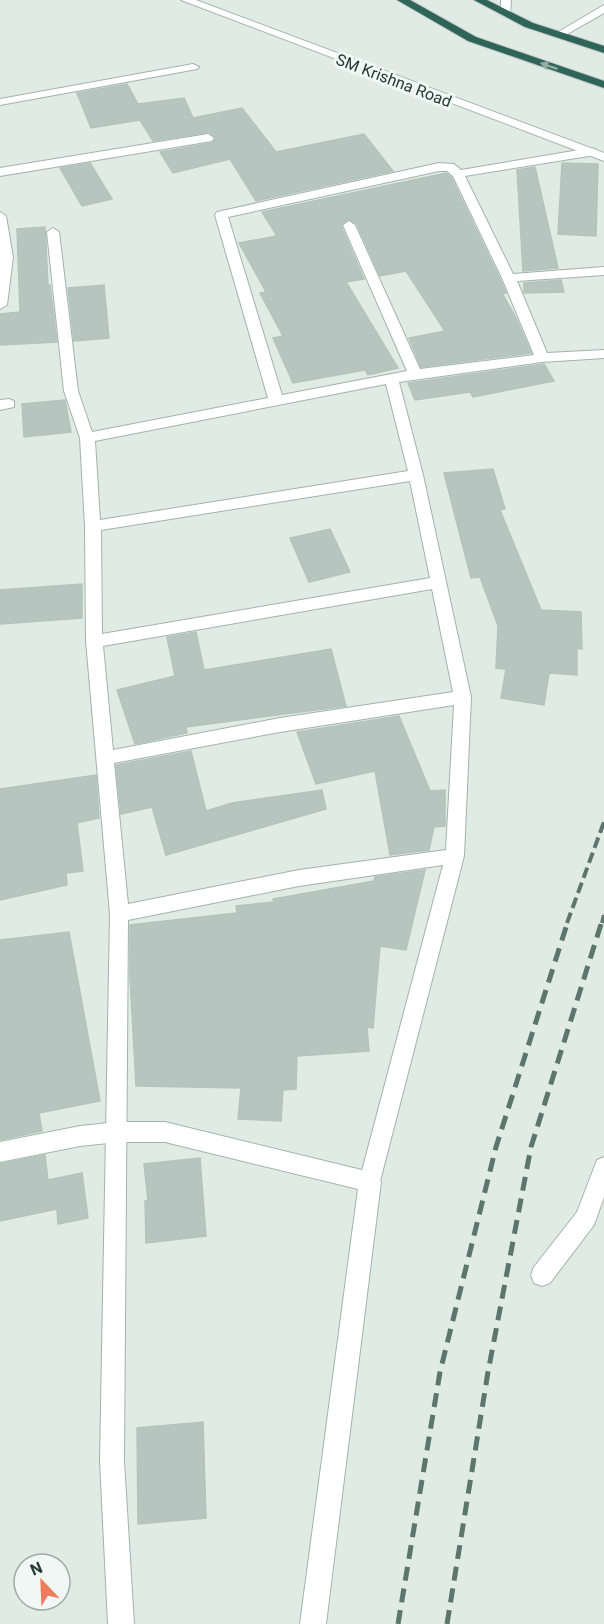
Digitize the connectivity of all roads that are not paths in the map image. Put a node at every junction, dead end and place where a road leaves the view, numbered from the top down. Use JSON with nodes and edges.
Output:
{"nodes":[{"id":1,"x":186,"y":0,"type":"edge"},
{"id":2,"x":228,"y":0,"type":"edge"},
{"id":3,"x":402,"y":0,"type":"edge"},
{"id":4,"x":479,"y":0,"type":"edge"},
{"id":5,"x":507,"y":0,"type":"edge"},
{"id":6,"x":604,"y":8,"type":"edge"},
{"id":7,"x":218,"y":12,"type":"junction"},
{"id":8,"x":506,"y":14,"type":"junction"},
{"id":9,"x":558,"y":35,"type":"junction"},
{"id":10,"x":604,"y":50,"type":"edge"},
{"id":11,"x":192,"y":67,"type":"dead end"},
{"id":12,"x":604,"y":85,"type":"edge"},
{"id":13,"x":0,"y":102,"type":"edge"},
{"id":14,"x":208,"y":138,"type":"dead end"},
{"id":15,"x":591,"y":152,"type":"junction"},
{"id":16,"x":604,"y":157,"type":"edge"},
{"id":17,"x":0,"y":172,"type":"edge"},
{"id":18,"x":458,"y":174,"type":"junction"},
{"id":19,"x":0,"y":216,"type":"edge"},
{"id":20,"x":349,"y":225,"type":"dead end"},
{"id":21,"x":53,"y":232,"type":"dead end"},
{"id":22,"x":604,"y":271,"type":"edge"},
{"id":23,"x":509,"y":278,"type":"junction"},
{"id":24,"x":0,"y":305,"type":"edge"},
{"id":25,"x":604,"y":354,"type":"edge"},
{"id":26,"x":542,"y":358,"type":"junction"},
{"id":27,"x":415,"y":374,"type":"junction"},
{"id":28,"x":391,"y":378,"type":"junction"},
{"id":29,"x":276,"y":400,"type":"junction"},
{"id":30,"x":87,"y":438,"type":"junction"},
{"id":31,"x":416,"y":475,"type":"junction"},
{"id":32,"x":93,"y":526,"type":"junction"},
{"id":33,"x":437,"y":582,"type":"junction"},
{"id":34,"x":94,"y":641,"type":"junction"},
{"id":35,"x":463,"y":697,"type":"junction"},
{"id":36,"x":105,"y":758,"type":"junction"},
{"id":37,"x":455,"y":856,"type":"junction"},
{"id":38,"x":119,"y":914,"type":"junction"},
{"id":39,"x":118,"y":1132,"type":"junction"},
{"id":40,"x":0,"y":1152,"type":"edge"},
{"id":41,"x":604,"y":1167,"type":"edge"},
{"id":42,"x":370,"y":1182,"type":"junction"},
{"id":43,"x":542,"y":1275,"type":"dead end"},
{"id":44,"x":121,"y":1624,"type":"edge"},
{"id":45,"x":314,"y":1624,"type":"edge"}],
"edges":[{"from":1,"to":7,"type":"street","name":"SM Krishna Road"},
{"from":2,"to":7,"type":"street"},
{"from":12,"to":3,"type":"highway","one_way":true},
{"from":4,"to":8,"type":"highway"},
{"from":5,"to":8,"type":"street"},
{"from":6,"to":9,"type":"street"},
{"from":7,"to":15,"type":"street","name":"SM Krishna Road"},
{"from":8,"to":9,"type":"highway"},
{"from":9,"to":10,"type":"highway"},
{"from":11,"to":13,"type":"street"},
{"from":14,"to":17,"type":"street"},
{"from":15,"to":16,"type":"street","name":"SM Krishna Road"},
{"from":15,"to":18,"type":"street"},
{"from":18,"to":23,"type":"street"},
{"from":18,"to":29,"type":"street"},
{"from":19,"to":24,"type":"street"},
{"from":20,"to":27,"type":"street"},
{"from":21,"to":30,"type":"street"},
{"from":22,"to":23,"type":"street"},
{"from":23,"to":26,"type":"street"},
{"from":25,"to":26,"type":"street"},
{"from":26,"to":27,"type":"street"},
{"from":27,"to":28,"type":"street"},
{"from":28,"to":29,"type":"street"},
{"from":28,"to":31,"type":"street"},
{"from":29,"to":30,"type":"street"},
{"from":30,"to":32,"type":"street"},
{"from":31,"to":32,"type":"street"},
{"from":31,"to":33,"type":"street"},
{"from":32,"to":34,"type":"street"},
{"from":33,"to":34,"type":"street"},
{"from":33,"to":35,"type":"street"},
{"from":34,"to":36,"type":"street"},
{"from":35,"to":36,"type":"street"},
{"from":35,"to":37,"type":"street"},
{"from":36,"to":38,"type":"street"},
{"from":37,"to":38,"type":"street"},
{"from":37,"to":42,"type":"street"},
{"from":38,"to":39,"type":"street"},
{"from":39,"to":40,"type":"street"},
{"from":39,"to":42,"type":"street"},
{"from":39,"to":44,"type":"street"},
{"from":41,"to":43,"type":"street"},
{"from":42,"to":45,"type":"street"}]}
